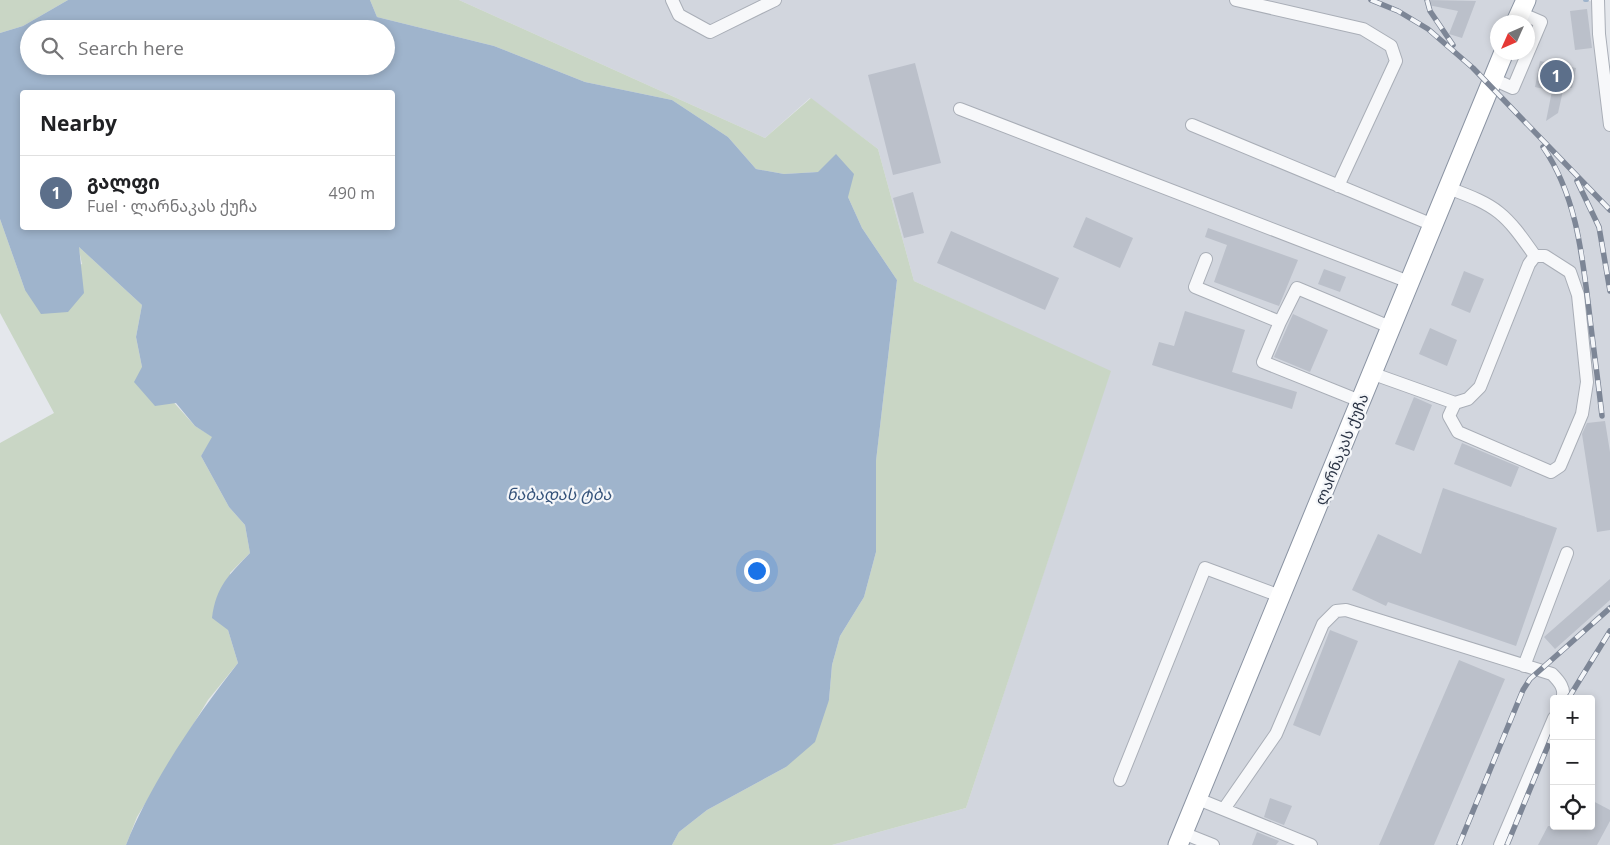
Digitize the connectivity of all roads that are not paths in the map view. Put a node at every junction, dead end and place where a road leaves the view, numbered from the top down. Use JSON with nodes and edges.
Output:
{"nodes":[{"id":1,"x":672,"y":0,"type":"edge"},
{"id":2,"x":775,"y":0,"type":"edge"},
{"id":3,"x":1236,"y":0,"type":"edge"},
{"id":4,"x":1598,"y":0,"type":"edge"},
{"id":5,"x":1521,"y":12,"type":"edge"},
{"id":6,"x":1501,"y":60,"type":"edge"},
{"id":7,"x":1493,"y":79,"type":"junction"},
{"id":8,"x":960,"y":109,"type":"dead end"},
{"id":9,"x":1192,"y":125,"type":"dead end"},
{"id":10,"x":1610,"y":125,"type":"edge"},
{"id":11,"x":1338,"y":186,"type":"junction"},
{"id":12,"x":1448,"y":188,"type":"junction"},
{"id":13,"x":1433,"y":224,"type":"junction"},
{"id":14,"x":1535,"y":256,"type":"junction"},
{"id":15,"x":1206,"y":259,"type":"dead end"},
{"id":16,"x":1409,"y":282,"type":"junction"},
{"id":17,"x":1280,"y":322,"type":"junction"},
{"id":18,"x":1390,"y":327,"type":"junction"},
{"id":19,"x":1371,"y":373,"type":"junction"},
{"id":20,"x":1360,"y":401,"type":"junction"},
{"id":21,"x":1455,"y":403,"type":"junction"},
{"id":22,"x":1567,"y":553,"type":"dead end"},
{"id":23,"x":1280,"y":596,"type":"junction"},
{"id":24,"x":1524,"y":666,"type":"junction"},
{"id":25,"x":1564,"y":695,"type":"edge"},
{"id":26,"x":1550,"y":727,"type":"edge"},
{"id":27,"x":1120,"y":780,"type":"dead end"},
{"id":28,"x":1198,"y":799,"type":"junction"},
{"id":29,"x":1224,"y":809,"type":"junction"},
{"id":30,"x":1181,"y":839,"type":"edge"},
{"id":31,"x":1213,"y":845,"type":"edge"},
{"id":32,"x":1311,"y":845,"type":"edge"},
{"id":33,"x":1500,"y":845,"type":"edge"}],
"edges":[{"from":1,"to":2,"type":"street"},
{"from":3,"to":11,"type":"street"},
{"from":4,"to":10,"type":"street"},
{"from":5,"to":7,"type":"street"},
{"from":6,"to":7,"type":"highway","name":"ლარნაკას ქუჩა"},
{"from":7,"to":12,"type":"highway","name":"ლარნაკას ქუჩა"},
{"from":8,"to":16,"type":"street"},
{"from":9,"to":11,"type":"street"},
{"from":11,"to":13,"type":"street"},
{"from":12,"to":13,"type":"highway","name":"ლარნაკას ქუჩა"},
{"from":12,"to":14,"type":"street"},
{"from":13,"to":16,"type":"highway","name":"ლარნაკას ქუჩა"},
{"from":14,"to":21,"type":"street"},
{"from":14,"to":21,"type":"street"},
{"from":15,"to":17,"type":"street"},
{"from":16,"to":18,"type":"highway","name":"ლარნაკას ქუჩა"},
{"from":17,"to":18,"type":"street"},
{"from":17,"to":20,"type":"street"},
{"from":18,"to":19,"type":"highway","name":"ლარნაკას ქუჩა"},
{"from":19,"to":20,"type":"highway","name":"ლარნაკას ქუჩა"},
{"from":19,"to":21,"type":"street"},
{"from":20,"to":23,"type":"highway","name":"ლარნაკას ქუჩა"},
{"from":22,"to":24,"type":"street"},
{"from":23,"to":27,"type":"street"},
{"from":23,"to":28,"type":"highway","name":"ლარნაკას ქუჩა"},
{"from":24,"to":25,"type":"street"},
{"from":24,"to":29,"type":"street"},
{"from":26,"to":33,"type":"street"},
{"from":28,"to":29,"type":"street"},
{"from":28,"to":30,"type":"highway","name":"ლარნაკას ქუჩა"},
{"from":29,"to":32,"type":"street"},
{"from":30,"to":31,"type":"street"}]}
